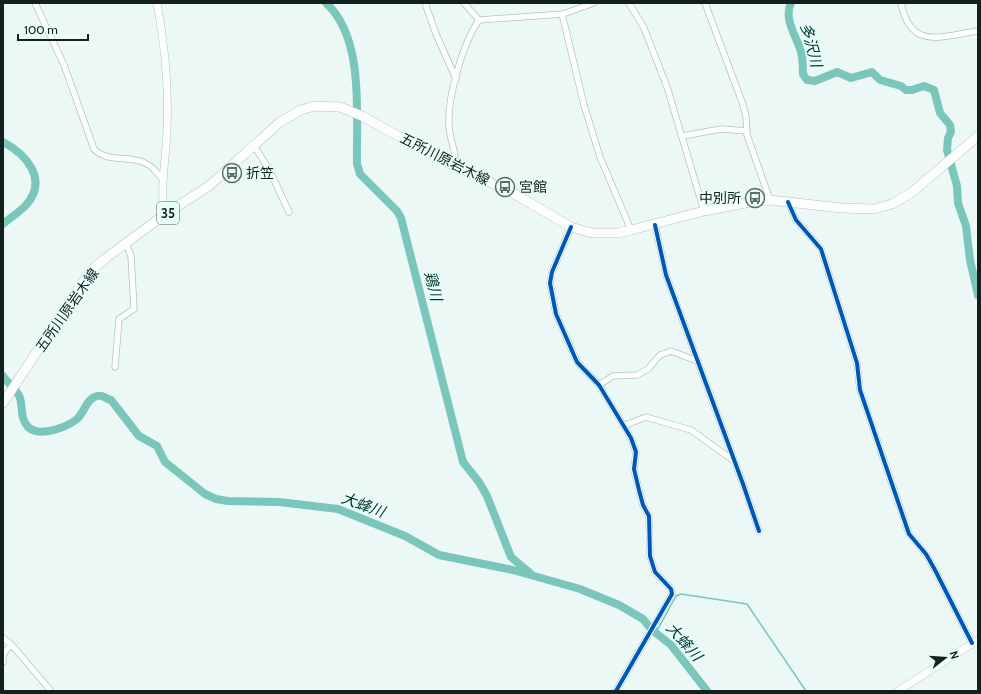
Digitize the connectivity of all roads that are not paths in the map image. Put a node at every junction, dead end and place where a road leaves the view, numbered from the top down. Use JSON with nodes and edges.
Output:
{"nodes":[{"id":1,"x":35,"y":3,"type":"edge"},
{"id":2,"x":157,"y":3,"type":"edge"},
{"id":3,"x":424,"y":3,"type":"edge"},
{"id":4,"x":464,"y":3,"type":"edge"},
{"id":5,"x":594,"y":3,"type":"edge"},
{"id":6,"x":629,"y":3,"type":"edge"},
{"id":7,"x":705,"y":3,"type":"edge"},
{"id":8,"x":901,"y":3,"type":"edge"},
{"id":9,"x":562,"y":14,"type":"junction"},
{"id":10,"x":480,"y":20,"type":"junction"},
{"id":11,"x":978,"y":31,"type":"edge"},
{"id":12,"x":456,"y":79,"type":"junction"},
{"id":13,"x":747,"y":131,"type":"junction"},
{"id":14,"x":683,"y":136,"type":"junction"},
{"id":15,"x":978,"y":136,"type":"edge"},
{"id":16,"x":254,"y":146,"type":"junction"},
{"id":17,"x":456,"y":166,"type":"junction"},
{"id":18,"x":163,"y":180,"type":"junction"},
{"id":19,"x":770,"y":200,"type":"junction"},
{"id":20,"x":788,"y":202,"type":"junction"},
{"id":21,"x":289,"y":212,"type":"dead end"},
{"id":22,"x":704,"y":212,"type":"junction"},
{"id":23,"x":164,"y":215,"type":"junction"},
{"id":24,"x":654,"y":225,"type":"junction"},
{"id":25,"x":571,"y":227,"type":"junction"},
{"id":26,"x":631,"y":230,"type":"junction"},
{"id":27,"x":126,"y":243,"type":"junction"},
{"id":28,"x":697,"y":361,"type":"junction"},
{"id":29,"x":115,"y":367,"type":"dead end"},
{"id":30,"x":599,"y":386,"type":"junction"},
{"id":31,"x":3,"y":402,"type":"edge"},
{"id":32,"x":623,"y":426,"type":"junction"},
{"id":33,"x":735,"y":461,"type":"junction"},
{"id":34,"x":758,"y":531,"type":"dead end"},
{"id":35,"x":3,"y":638,"type":"edge"},
{"id":36,"x":975,"y":642,"type":"edge"},
{"id":37,"x":11,"y":644,"type":"junction"},
{"id":38,"x":3,"y":662,"type":"edge"},
{"id":39,"x":51,"y":691,"type":"edge"},
{"id":40,"x":616,"y":691,"type":"edge"},
{"id":41,"x":898,"y":691,"type":"edge"}],
"edges":[{"from":1,"to":18,"type":"street"},
{"from":2,"to":18,"type":"street"},
{"from":3,"to":12,"type":"street"},
{"from":4,"to":10,"type":"street"},
{"from":5,"to":9,"type":"street"},
{"from":6,"to":14,"type":"street"},
{"from":7,"to":13,"type":"street"},
{"from":8,"to":11,"type":"street"},
{"from":9,"to":10,"type":"street"},
{"from":9,"to":26,"type":"street"},
{"from":10,"to":12,"type":"street"},
{"from":12,"to":17,"type":"street"},
{"from":13,"to":14,"type":"street"},
{"from":13,"to":19,"type":"street"},
{"from":14,"to":22,"type":"street"},
{"from":15,"to":20,"type":"main road","name":"五所川原岩木線","number":"35"},
{"from":16,"to":17,"type":"main road","name":"五所川原岩木線","number":"35"},
{"from":16,"to":21,"type":"street"},
{"from":16,"to":23,"type":"main road","name":"五所川原岩木線","number":"35"},
{"from":17,"to":25,"type":"main road","name":"五所川原岩木線","number":"35"},
{"from":18,"to":23,"type":"street"},
{"from":19,"to":20,"type":"main road","name":"五所川原岩木線","number":"35"},
{"from":19,"to":22,"type":"main road","name":"五所川原岩木線","number":"35"},
{"from":20,"to":36,"type":"street"},
{"from":22,"to":24,"type":"main road","name":"五所川原岩木線","number":"35"},
{"from":23,"to":27,"type":"main road","name":"五所川原岩木線","number":"35"},
{"from":24,"to":26,"type":"main road","name":"五所川原岩木線","number":"35"},
{"from":24,"to":28,"type":"street"},
{"from":25,"to":26,"type":"main road","name":"五所川原岩木線","number":"35"},
{"from":25,"to":30,"type":"street"},
{"from":27,"to":29,"type":"street"},
{"from":27,"to":31,"type":"main road","name":"五所川原岩木線","number":"35"},
{"from":28,"to":30,"type":"street"},
{"from":28,"to":33,"type":"street"},
{"from":30,"to":32,"type":"street"},
{"from":32,"to":33,"type":"street"},
{"from":32,"to":40,"type":"street"},
{"from":33,"to":34,"type":"street"},
{"from":35,"to":37,"type":"street"},
{"from":36,"to":41,"type":"street"},
{"from":37,"to":38,"type":"street"},
{"from":37,"to":39,"type":"street"}]}
